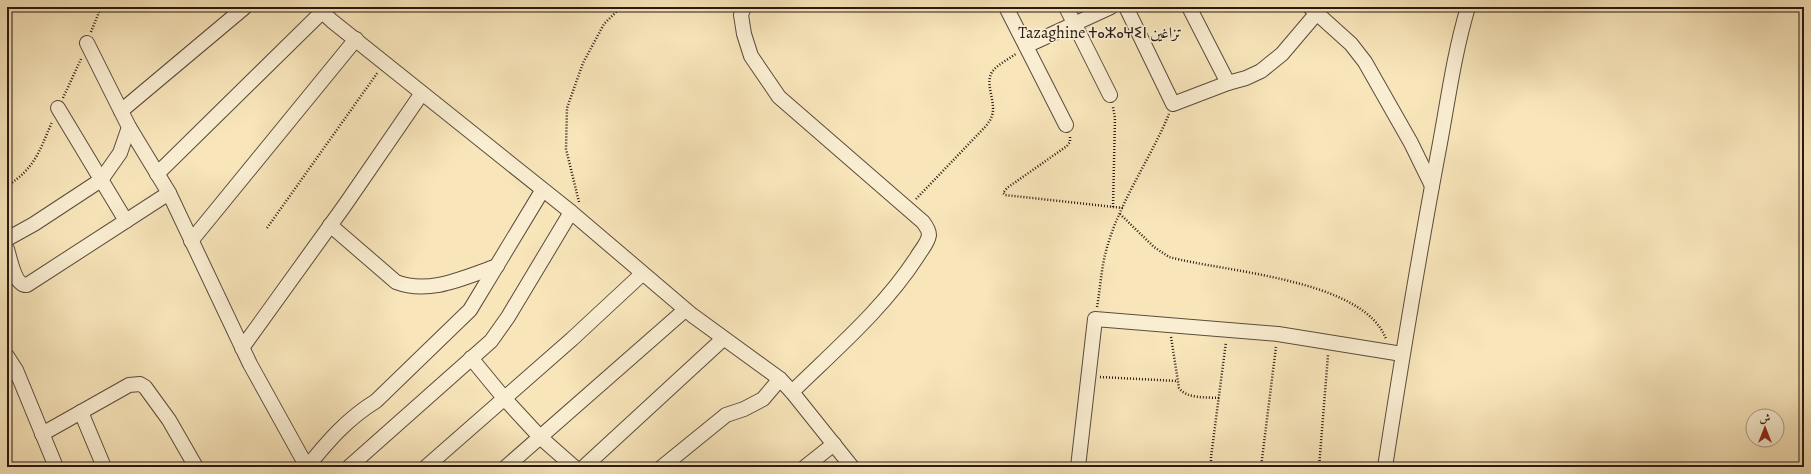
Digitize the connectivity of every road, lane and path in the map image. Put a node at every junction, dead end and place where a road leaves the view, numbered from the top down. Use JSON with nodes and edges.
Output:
{"nodes":[{"id":1,"x":245,"y":7,"type":"edge"},
{"id":2,"x":621,"y":7,"type":"edge"},
{"id":3,"x":744,"y":7,"type":"edge"},
{"id":4,"x":1006,"y":7,"type":"edge"},
{"id":5,"x":1066,"y":7,"type":"edge"},
{"id":6,"x":1111,"y":7,"type":"edge"},
{"id":7,"x":1126,"y":7,"type":"edge"},
{"id":8,"x":1189,"y":7,"type":"edge"},
{"id":9,"x":1468,"y":7,"type":"edge"},
{"id":10,"x":320,"y":9,"type":"edge"},
{"id":11,"x":1313,"y":10,"type":"edge"},
{"id":12,"x":1074,"y":25,"type":"junction"},
{"id":13,"x":356,"y":39,"type":"junction"},
{"id":14,"x":87,"y":43,"type":"dead end"},
{"id":15,"x":1026,"y":46,"type":"junction"},
{"id":16,"x":384,"y":63,"type":"junction"},
{"id":17,"x":1228,"y":83,"type":"junction"},
{"id":18,"x":422,"y":93,"type":"junction"},
{"id":19,"x":1110,"y":95,"type":"joint"},
{"id":20,"x":1173,"y":104,"type":"junction"},
{"id":21,"x":58,"y":108,"type":"dead end"},
{"id":22,"x":121,"y":111,"type":"junction"},
{"id":23,"x":1066,"y":125,"type":"joint"},
{"id":24,"x":129,"y":127,"type":"junction"},
{"id":25,"x":157,"y":174,"type":"junction"},
{"id":26,"x":101,"y":180,"type":"junction"},
{"id":27,"x":1432,"y":186,"type":"junction"},
{"id":28,"x":542,"y":190,"type":"junction"},
{"id":29,"x":169,"y":193,"type":"junction"},
{"id":30,"x":1113,"y":207,"type":"junction"},
{"id":31,"x":907,"y":208,"type":"junction"},
{"id":32,"x":1123,"y":208,"type":"junction"},
{"id":33,"x":571,"y":212,"type":"junction"},
{"id":34,"x":1120,"y":214,"type":"junction"},
{"id":35,"x":126,"y":221,"type":"junction"},
{"id":36,"x":584,"y":224,"type":"junction"},
{"id":37,"x":330,"y":225,"type":"junction"},
{"id":38,"x":267,"y":228,"type":"dead end"},
{"id":39,"x":7,"y":241,"type":"edge"},
{"id":40,"x":191,"y":241,"type":"junction"},
{"id":41,"x":7,"y":249,"type":"edge"},
{"id":42,"x":498,"y":266,"type":"junction"},
{"id":43,"x":642,"y":274,"type":"junction"},
{"id":44,"x":685,"y":310,"type":"junction"},
{"id":45,"x":1096,"y":319,"type":"junction"},
{"id":46,"x":1168,"y":325,"type":"junction"},
{"id":47,"x":1228,"y":329,"type":"junction"},
{"id":48,"x":1278,"y":334,"type":"junction"},
{"id":49,"x":723,"y":339,"type":"junction"},
{"id":50,"x":1329,"y":342,"type":"junction"},
{"id":51,"x":242,"y":348,"type":"junction"},
{"id":52,"x":1396,"y":353,"type":"junction"},
{"id":53,"x":7,"y":356,"type":"edge"},
{"id":54,"x":471,"y":358,"type":"junction"},
{"id":55,"x":1088,"y":377,"type":"junction"},
{"id":56,"x":780,"y":379,"type":"junction"},
{"id":57,"x":1178,"y":381,"type":"junction"},
{"id":58,"x":792,"y":392,"type":"junction"},
{"id":59,"x":504,"y":398,"type":"junction"},
{"id":60,"x":1219,"y":398,"type":"junction"},
{"id":61,"x":81,"y":412,"type":"junction"},
{"id":62,"x":42,"y":434,"type":"junction"},
{"id":63,"x":540,"y":437,"type":"junction"},
{"id":64,"x":834,"y":444,"type":"junction"},
{"id":65,"x":56,"y":467,"type":"edge"},
{"id":66,"x":104,"y":467,"type":"edge"},
{"id":67,"x":196,"y":467,"type":"edge"},
{"id":68,"x":307,"y":467,"type":"edge"},
{"id":69,"x":349,"y":467,"type":"edge"},
{"id":70,"x":426,"y":467,"type":"edge"},
{"id":71,"x":506,"y":467,"type":"edge"},
{"id":72,"x":574,"y":467,"type":"edge"},
{"id":73,"x":584,"y":467,"type":"edge"},
{"id":74,"x":662,"y":467,"type":"edge"},
{"id":75,"x":805,"y":467,"type":"edge"},
{"id":76,"x":852,"y":467,"type":"edge"},
{"id":77,"x":1078,"y":467,"type":"edge"},
{"id":78,"x":1211,"y":467,"type":"edge"},
{"id":79,"x":1261,"y":467,"type":"edge"},
{"id":80,"x":1319,"y":467,"type":"edge"},
{"id":81,"x":1385,"y":467,"type":"edge"}],
"edges":[{"from":1,"to":22,"type":"street"},
{"from":2,"to":36,"type":"path"},
{"from":3,"to":31,"type":"street"},
{"from":4,"to":15,"type":"street"},
{"from":5,"to":12,"type":"street"},
{"from":6,"to":12,"type":"street"},
{"from":7,"to":20,"type":"street"},
{"from":8,"to":17,"type":"street"},
{"from":9,"to":27,"type":"street"},
{"from":10,"to":13,"type":"street"},
{"from":10,"to":25,"type":"street"},
{"from":11,"to":17,"type":"street"},
{"from":11,"to":27,"type":"street"},
{"from":12,"to":15,"type":"street"},
{"from":12,"to":19,"type":"street"},
{"from":13,"to":16,"type":"street"},
{"from":13,"to":40,"type":"street"},
{"from":14,"to":22,"type":"street"},
{"from":15,"to":23,"type":"street"},
{"from":15,"to":31,"type":"path"},
{"from":16,"to":18,"type":"street"},
{"from":16,"to":38,"type":"path"},
{"from":17,"to":20,"type":"street"},
{"from":18,"to":28,"type":"street"},
{"from":18,"to":37,"type":"street"},
{"from":19,"to":30,"type":"path"},
{"from":20,"to":32,"type":"path"},
{"from":21,"to":26,"type":"street"},
{"from":22,"to":24,"type":"street"},
{"from":23,"to":30,"type":"path"},
{"from":24,"to":25,"type":"street"},
{"from":24,"to":26,"type":"street"},
{"from":25,"to":29,"type":"street"},
{"from":26,"to":35,"type":"street"},
{"from":26,"to":39,"type":"street"},
{"from":27,"to":52,"type":"street"},
{"from":28,"to":33,"type":"street"},
{"from":28,"to":42,"type":"street"},
{"from":29,"to":35,"type":"street"},
{"from":29,"to":40,"type":"street"},
{"from":30,"to":32,"type":"path"},
{"from":31,"to":58,"type":"street"},
{"from":32,"to":34,"type":"path"},
{"from":33,"to":36,"type":"street"},
{"from":33,"to":54,"type":"street"},
{"from":34,"to":45,"type":"path"},
{"from":34,"to":52,"type":"path"},
{"from":35,"to":41,"type":"street"},
{"from":36,"to":43,"type":"street"},
{"from":37,"to":42,"type":"street"},
{"from":37,"to":51,"type":"street"},
{"from":40,"to":51,"type":"street"},
{"from":42,"to":68,"type":"street"},
{"from":43,"to":44,"type":"street"},
{"from":43,"to":59,"type":"street"},
{"from":44,"to":49,"type":"street"},
{"from":44,"to":63,"type":"street"},
{"from":45,"to":46,"type":"street"},
{"from":45,"to":55,"type":"street"},
{"from":46,"to":47,"type":"street"},
{"from":46,"to":57,"type":"path"},
{"from":47,"to":48,"type":"street"},
{"from":47,"to":60,"type":"path"},
{"from":48,"to":50,"type":"street"},
{"from":48,"to":79,"type":"path"},
{"from":49,"to":56,"type":"street"},
{"from":49,"to":73,"type":"street"},
{"from":50,"to":52,"type":"street"},
{"from":50,"to":80,"type":"path"},
{"from":51,"to":68,"type":"street"},
{"from":52,"to":81,"type":"street"},
{"from":53,"to":62,"type":"street"},
{"from":54,"to":59,"type":"street"},
{"from":54,"to":69,"type":"street"},
{"from":55,"to":57,"type":"path"},
{"from":55,"to":77,"type":"street"},
{"from":56,"to":58,"type":"street"},
{"from":56,"to":74,"type":"street"},
{"from":57,"to":60,"type":"path"},
{"from":58,"to":64,"type":"street"},
{"from":59,"to":63,"type":"street"},
{"from":59,"to":70,"type":"street"},
{"from":60,"to":78,"type":"path"},
{"from":61,"to":62,"type":"street"},
{"from":61,"to":66,"type":"street"},
{"from":61,"to":67,"type":"street"},
{"from":62,"to":65,"type":"street"},
{"from":63,"to":71,"type":"street"},
{"from":63,"to":72,"type":"street"},
{"from":64,"to":75,"type":"street"},
{"from":64,"to":76,"type":"street"}]}
